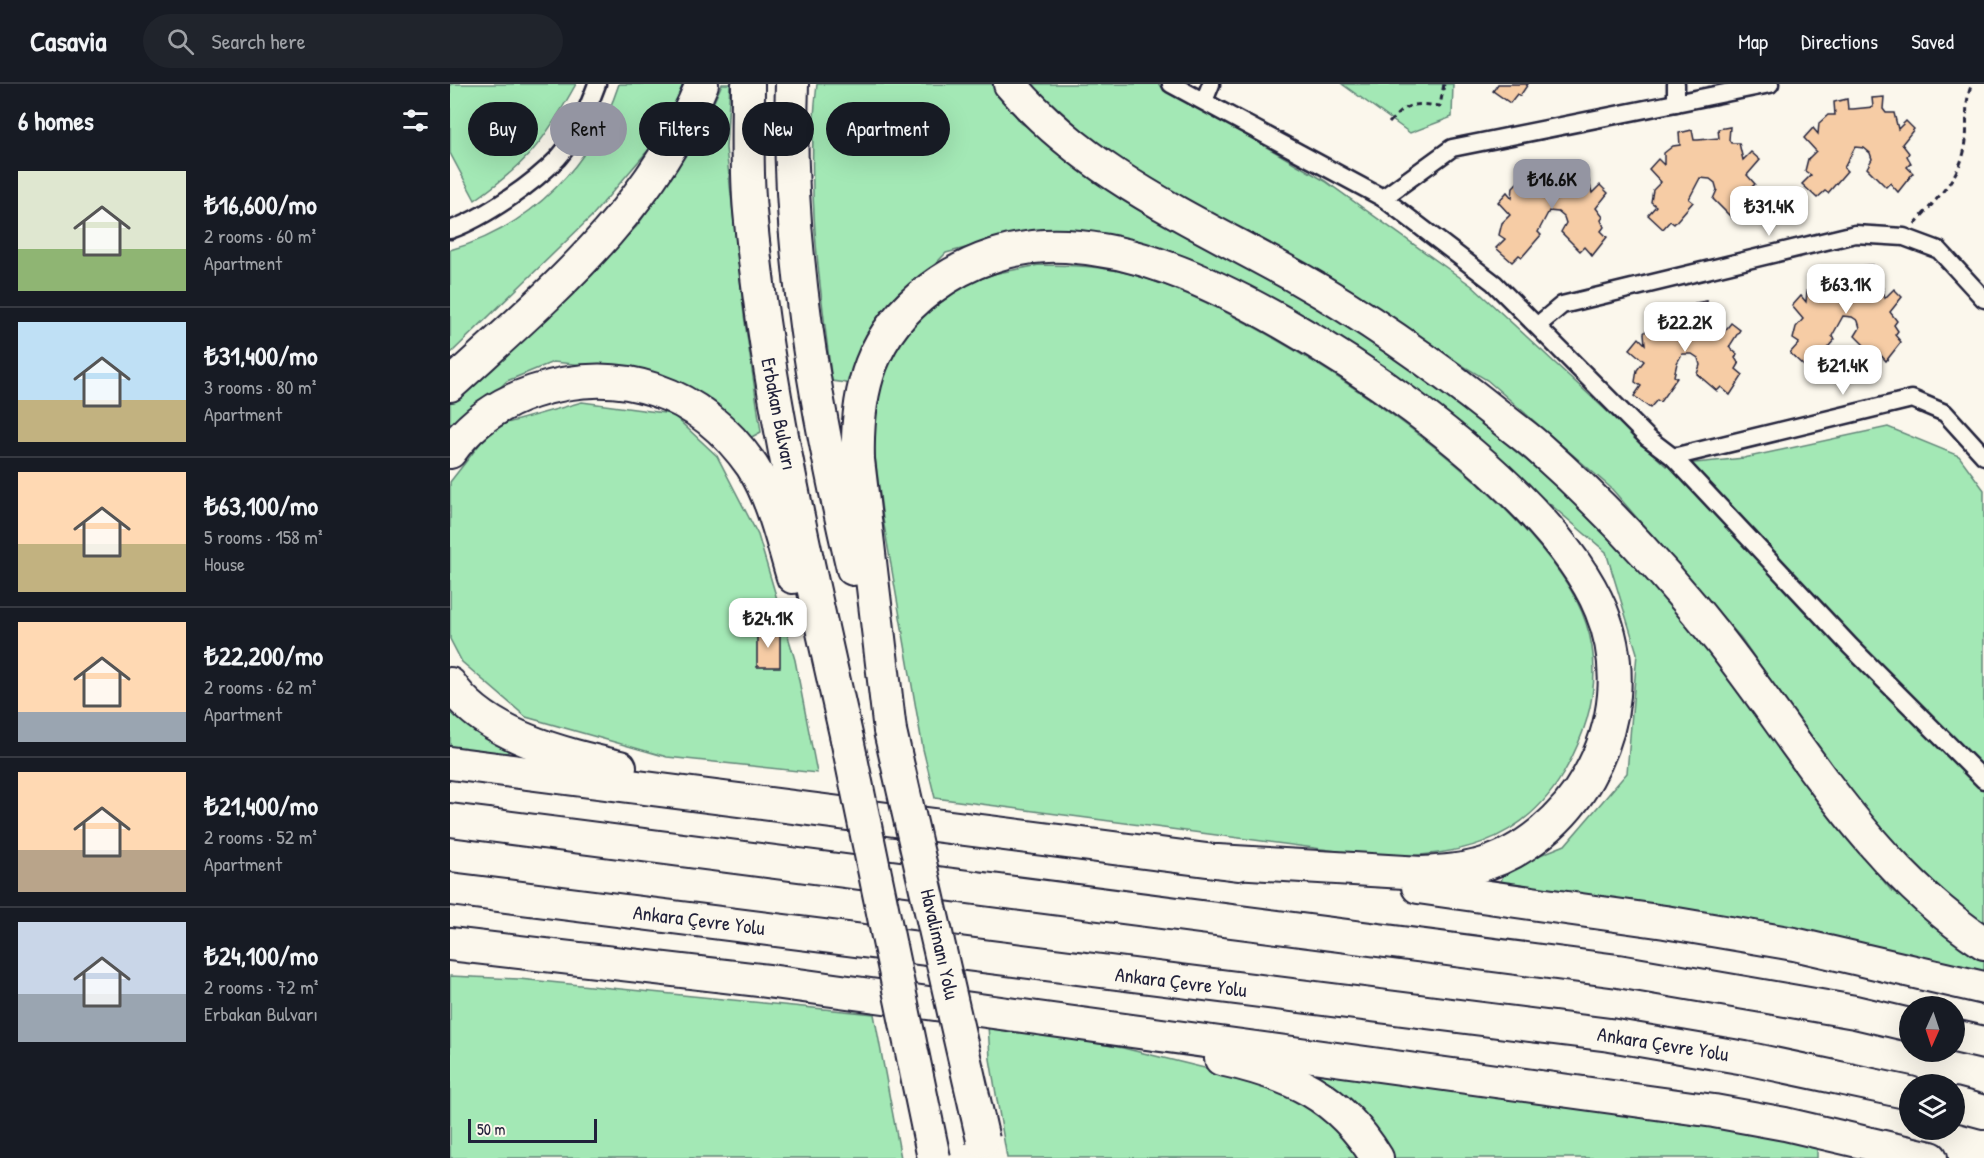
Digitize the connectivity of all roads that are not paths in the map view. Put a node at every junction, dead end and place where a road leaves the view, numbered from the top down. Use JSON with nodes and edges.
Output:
{"nodes":[{"id":1,"x":597,"y":84,"type":"edge"},
{"id":2,"x":702,"y":84,"type":"edge"},
{"id":3,"x":748,"y":84,"type":"edge"},
{"id":4,"x":792,"y":84,"type":"edge"},
{"id":5,"x":1010,"y":84,"type":"edge"},
{"id":6,"x":1171,"y":84,"type":"edge"},
{"id":7,"x":1211,"y":84,"type":"edge"},
{"id":8,"x":1676,"y":84,"type":"edge"},
{"id":9,"x":1770,"y":84,"type":"edge"},
{"id":10,"x":1204,"y":101,"type":"junction"},
{"id":11,"x":1676,"y":103,"type":"junction"},
{"id":12,"x":1383,"y":198,"type":"junction"},
{"id":13,"x":450,"y":230,"type":"edge"},
{"id":14,"x":1984,"y":299,"type":"edge"},
{"id":15,"x":1538,"y":325,"type":"junction"},
{"id":16,"x":450,"y":385,"type":"edge"},
{"id":17,"x":450,"y":452,"type":"edge"},
{"id":18,"x":1984,"y":456,"type":"edge"},
{"id":19,"x":1673,"y":457,"type":"junction"},
{"id":20,"x":450,"y":684,"type":"edge"},
{"id":21,"x":890,"y":731,"type":"junction"},
{"id":22,"x":847,"y":739,"type":"junction"},
{"id":23,"x":450,"y":763,"type":"edge"},
{"id":24,"x":1984,"y":780,"type":"edge"},
{"id":25,"x":450,"y":820,"type":"edge"},
{"id":26,"x":993,"y":833,"type":"junction"},
{"id":27,"x":1217,"y":861,"type":"junction"},
{"id":28,"x":450,"y":889,"type":"edge"},
{"id":29,"x":1984,"y":943,"type":"edge"},
{"id":30,"x":450,"y":944,"type":"edge"},
{"id":31,"x":450,"y":957,"type":"edge"},
{"id":32,"x":768,"y":981,"type":"junction"},
{"id":33,"x":1984,"y":988,"type":"edge"},
{"id":34,"x":988,"y":1011,"type":"junction"},
{"id":35,"x":1899,"y":1022,"type":"edge"},
{"id":36,"x":1965,"y":1039,"type":"edge"},
{"id":37,"x":1984,"y":1043,"type":"edge"},
{"id":38,"x":1899,"y":1091,"type":"edge"},
{"id":39,"x":1965,"y":1107,"type":"edge"},
{"id":40,"x":1984,"y":1112,"type":"edge"},
{"id":41,"x":985,"y":1149,"type":"edge"},
{"id":42,"x":934,"y":1158,"type":"edge"},
{"id":43,"x":1377,"y":1158,"type":"edge"},
{"id":44,"x":1932,"y":1158,"type":"edge"}],
"edges":[{"from":1,"to":13,"type":"street"},
{"from":2,"to":16,"type":"highway"},
{"from":3,"to":22,"type":"highway","name":"Erbakan Bulvarı"},
{"from":4,"to":21,"type":"highway"},
{"from":5,"to":29,"type":"highway"},
{"from":6,"to":10,"type":"street"},
{"from":7,"to":10,"type":"street"},
{"from":8,"to":11,"type":"street"},
{"from":9,"to":11,"type":"street"},
{"from":10,"to":12,"type":"street"},
{"from":11,"to":12,"type":"street"},
{"from":12,"to":15,"type":"street"},
{"from":14,"to":15,"type":"street"},
{"from":15,"to":19,"type":"street"},
{"from":17,"to":22,"type":"highway"},
{"from":18,"to":19,"type":"street"},
{"from":19,"to":24,"type":"street"},
{"from":20,"to":26,"type":"highway"},
{"from":21,"to":27,"type":"highway"},
{"from":21,"to":41,"type":"highway","name":"Havalimanı Yolu","bridge":true},
{"from":22,"to":42,"type":"highway","bridge":true},
{"from":23,"to":26,"type":"highway"},
{"from":25,"to":35,"type":"highway"},
{"from":26,"to":27,"type":"highway"},
{"from":27,"to":33,"type":"highway"},
{"from":28,"to":38,"type":"highway","name":"Ankara Çevre Yolu"},
{"from":30,"to":32,"type":"highway"},
{"from":31,"to":32,"type":"highway"},
{"from":32,"to":34,"type":"highway"},
{"from":34,"to":43,"type":"highway"},
{"from":34,"to":44,"type":"highway"},
{"from":36,"to":37,"type":"highway"},
{"from":39,"to":40,"type":"highway"}]}
